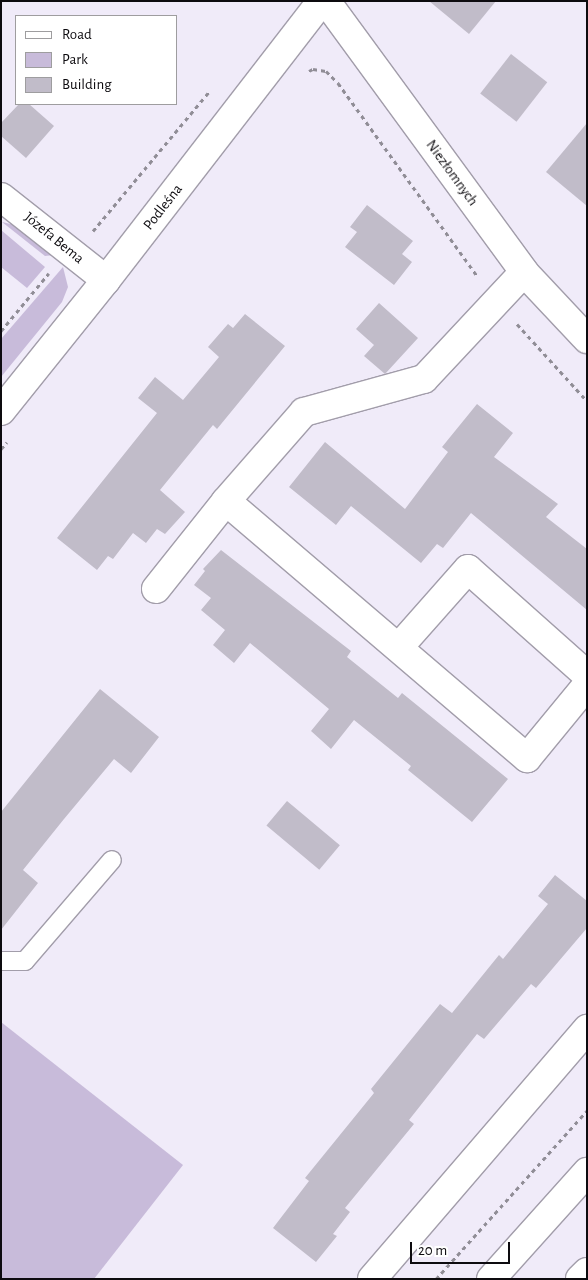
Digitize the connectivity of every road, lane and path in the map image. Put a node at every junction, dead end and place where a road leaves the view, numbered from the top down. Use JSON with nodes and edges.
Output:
{"nodes":[{"id":1,"x":324,"y":1,"type":"edge"},
{"id":2,"x":303,"y":74,"type":"dead end"},
{"id":3,"x":212,"y":89,"type":"dead end"},
{"id":4,"x":1,"y":197,"type":"edge"},
{"id":5,"x":91,"y":234,"type":"dead end"},
{"id":6,"x":53,"y":268,"type":"dead end"},
{"id":7,"x":524,"y":272,"type":"junction"},
{"id":8,"x":106,"y":280,"type":"junction"},
{"id":9,"x":497,"y":300,"type":"junction"},
{"id":10,"x":1,"y":331,"type":"edge"},
{"id":11,"x":587,"y":339,"type":"edge"},
{"id":12,"x":587,"y":402,"type":"edge"},
{"id":13,"x":7,"y":422,"type":"edge"},
{"id":14,"x":1,"y":449,"type":"edge"},
{"id":15,"x":226,"y":501,"type":"junction"},
{"id":16,"x":156,"y":589,"type":"dead end"},
{"id":17,"x":399,"y":646,"type":"junction"},
{"id":18,"x":587,"y":675,"type":"edge"},
{"id":19,"x":587,"y":685,"type":"edge"},
{"id":20,"x":112,"y":860,"type":"dead end"},
{"id":21,"x":1,"y":961,"type":"edge"},
{"id":22,"x":587,"y":1029,"type":"edge"},
{"id":23,"x":587,"y":1111,"type":"edge"},
{"id":24,"x":587,"y":1172,"type":"edge"},
{"id":25,"x":587,"y":1272,"type":"edge"},
{"id":26,"x":372,"y":1279,"type":"edge"},
{"id":27,"x":436,"y":1279,"type":"edge"},
{"id":28,"x":490,"y":1279,"type":"edge"},
{"id":29,"x":580,"y":1279,"type":"edge"}],
"edges":[{"from":1,"to":7,"type":"street","name":"Niezłomnych"},
{"from":1,"to":8,"type":"street","name":"Podleśna"},
{"from":2,"to":9,"type":"path"},
{"from":3,"to":5,"type":"path"},
{"from":4,"to":8,"type":"street","name":"Józefa Bema"},
{"from":6,"to":10,"type":"path"},
{"from":7,"to":9,"type":"street"},
{"from":7,"to":11,"type":"street","name":"Niezłomnych"},
{"from":8,"to":13,"type":"street","name":"Podleśna"},
{"from":9,"to":12,"type":"path"},
{"from":9,"to":15,"type":"street"},
{"from":13,"to":14,"type":"path"},
{"from":15,"to":16,"type":"street"},
{"from":15,"to":17,"type":"street"},
{"from":17,"to":18,"type":"street"},
{"from":17,"to":19,"type":"street"},
{"from":20,"to":21,"type":"lane"},
{"from":22,"to":26,"type":"street"},
{"from":23,"to":27,"type":"path"},
{"from":24,"to":28,"type":"street"},
{"from":25,"to":29,"type":"street"}]}
